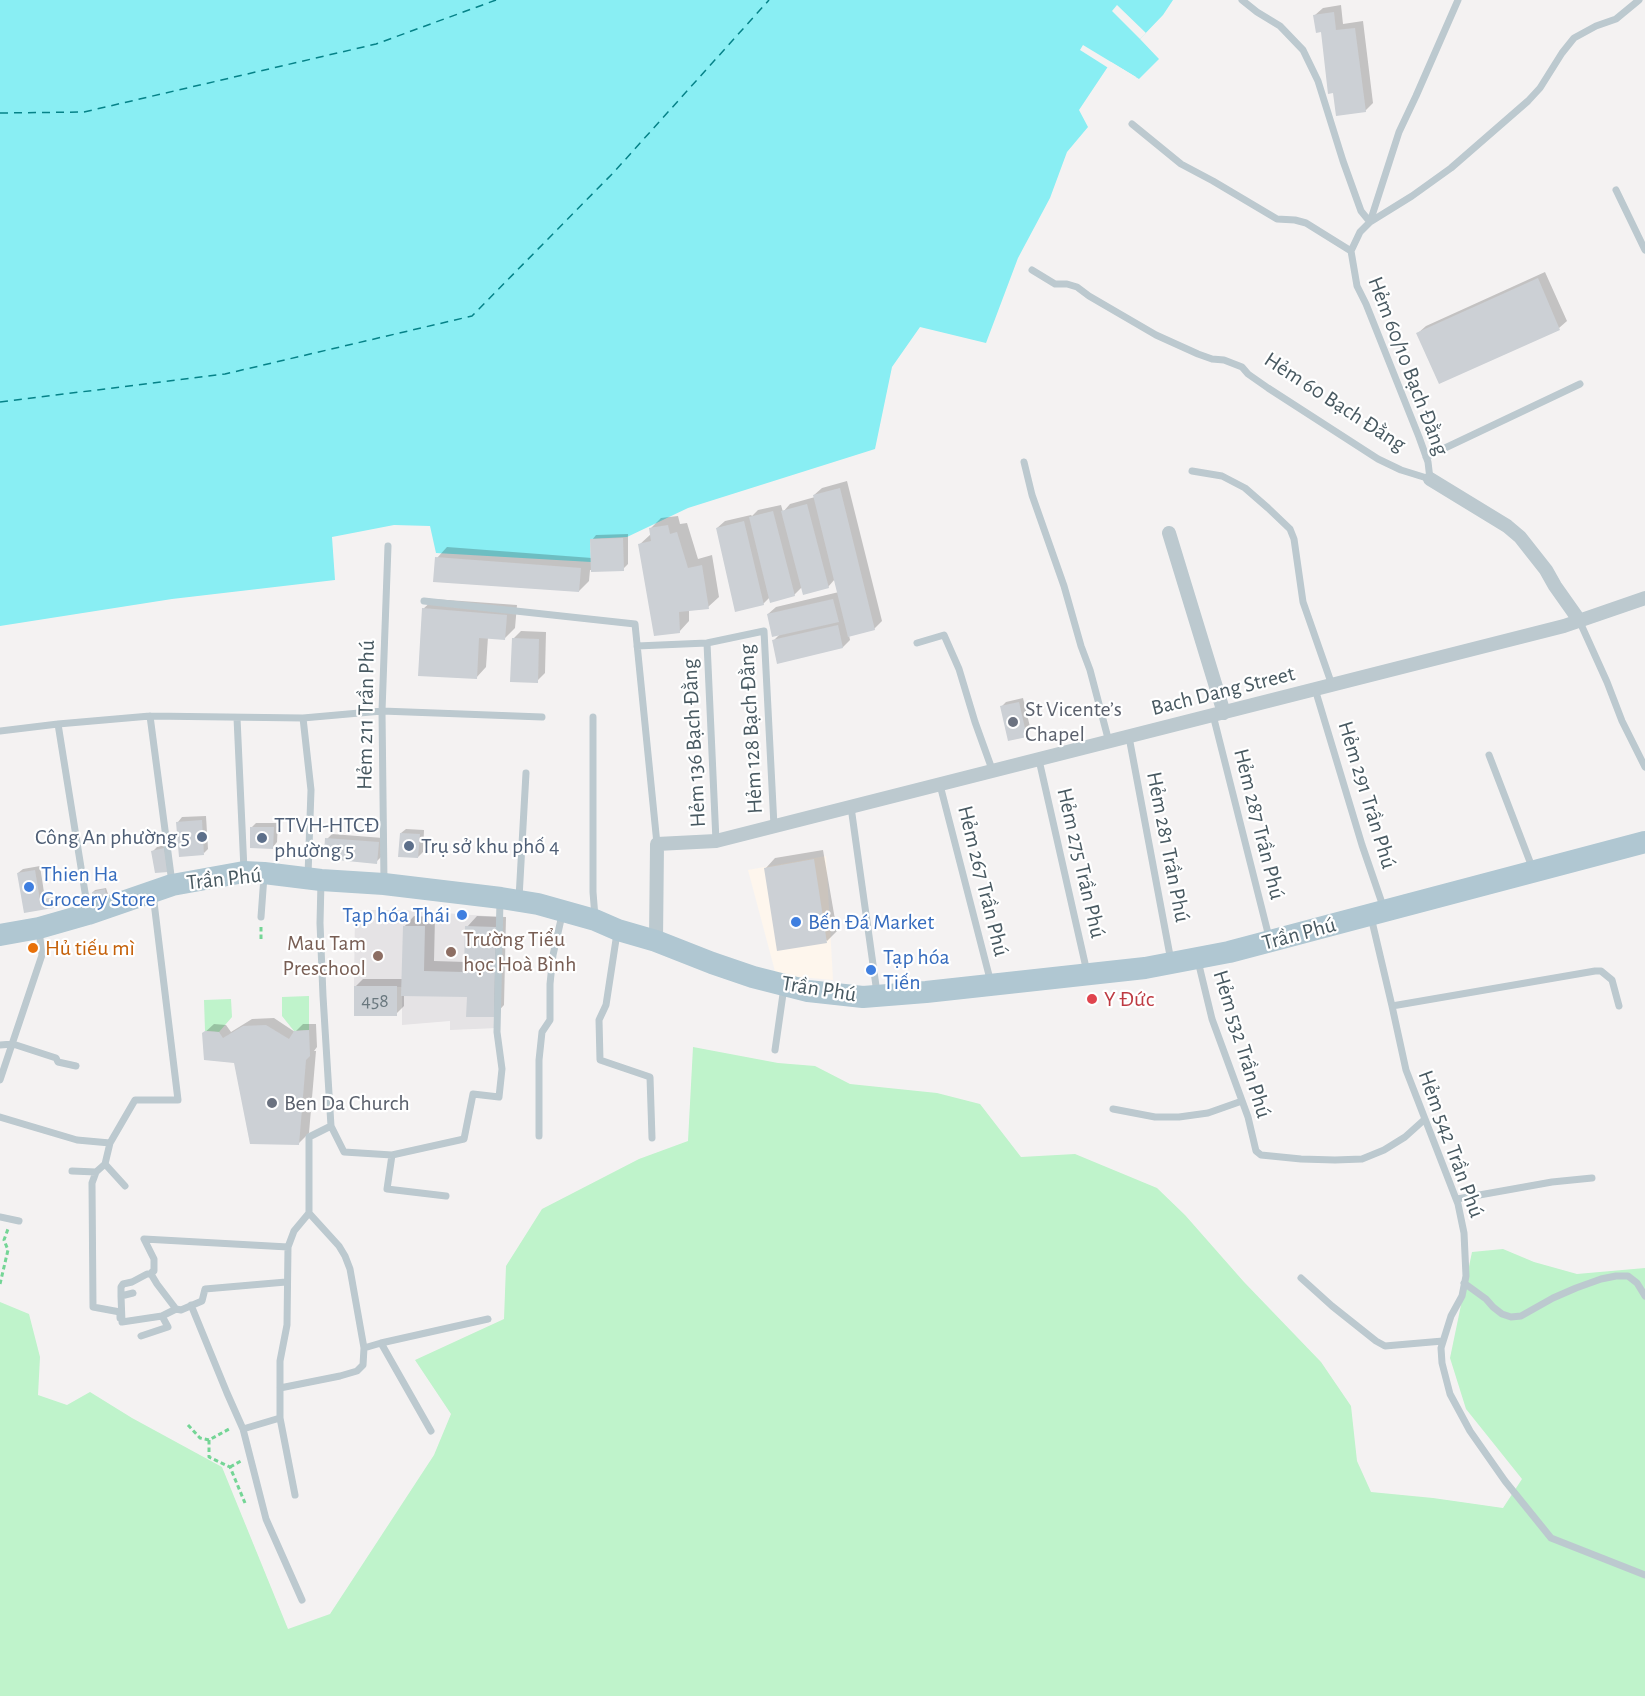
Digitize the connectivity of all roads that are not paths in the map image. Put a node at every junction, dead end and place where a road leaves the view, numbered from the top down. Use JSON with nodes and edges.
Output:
{"nodes":[{"id":1,"x":1242,"y":0,"type":"edge"},
{"id":2,"x":1458,"y":0,"type":"edge"},
{"id":3,"x":1639,"y":0,"type":"edge"},
{"id":4,"x":1131,"y":124,"type":"dead end"},
{"id":5,"x":1616,"y":190,"type":"dead end"},
{"id":6,"x":1370,"y":222,"type":"junction"},
{"id":7,"x":1645,"y":250,"type":"edge"},
{"id":8,"x":1351,"y":251,"type":"junction"},
{"id":9,"x":1032,"y":270,"type":"dead end"},
{"id":10,"x":1580,"y":384,"type":"dead end"},
{"id":11,"x":1426,"y":457,"type":"junction"},
{"id":12,"x":1024,"y":462,"type":"dead end"},
{"id":13,"x":1192,"y":471,"type":"dead end"},
{"id":14,"x":1430,"y":479,"type":"junction"},
{"id":15,"x":1168,"y":533,"type":"dead end"},
{"id":16,"x":388,"y":546,"type":"dead end"},
{"id":17,"x":1645,"y":598,"type":"edge"},
{"id":18,"x":424,"y":601,"type":"dead end"},
{"id":19,"x":1579,"y":620,"type":"junction"},
{"id":20,"x":707,"y":643,"type":"junction"},
{"id":21,"x":917,"y":643,"type":"dead end"},
{"id":22,"x":637,"y":646,"type":"junction"},
{"id":23,"x":1332,"y":685,"type":"junction"},
{"id":24,"x":1315,"y":689,"type":"junction"},
{"id":25,"x":382,"y":711,"type":"junction"},
{"id":26,"x":1219,"y":714,"type":"junction"},
{"id":27,"x":150,"y":716,"type":"junction"},
{"id":28,"x":542,"y":717,"type":"dead end"},
{"id":29,"x":592,"y":717,"type":"dead end"},
{"id":30,"x":237,"y":718,"type":"junction"},
{"id":31,"x":303,"y":718,"type":"junction"},
{"id":32,"x":58,"y":724,"type":"junction"},
{"id":33,"x":0,"y":731,"type":"edge"},
{"id":34,"x":1130,"y":736,"type":"junction"},
{"id":35,"x":1109,"y":742,"type":"junction"},
{"id":36,"x":1489,"y":755,"type":"dead end"},
{"id":37,"x":1039,"y":760,"type":"junction"},
{"id":38,"x":1645,"y":767,"type":"edge"},
{"id":39,"x":993,"y":772,"type":"junction"},
{"id":40,"x":526,"y":773,"type":"dead end"},
{"id":41,"x":940,"y":785,"type":"junction"},
{"id":42,"x":851,"y":807,"type":"junction"},
{"id":43,"x":774,"y":826,"type":"junction"},
{"id":44,"x":716,"y":841,"type":"junction"},
{"id":45,"x":1645,"y":842,"type":"edge"},
{"id":46,"x":657,"y":844,"type":"junction"},
{"id":47,"x":1533,"y":872,"type":"junction"},
{"id":48,"x":254,"y":873,"type":"junction"},
{"id":49,"x":314,"y":879,"type":"junction"},
{"id":50,"x":384,"y":884,"type":"junction"},
{"id":51,"x":162,"y":888,"type":"junction"},
{"id":52,"x":510,"y":899,"type":"junction"},
{"id":53,"x":563,"y":910,"type":"junction"},
{"id":54,"x":1378,"y":913,"type":"junction"},
{"id":55,"x":88,"y":914,"type":"junction"},
{"id":56,"x":261,"y":917,"type":"dead end"},
{"id":57,"x":595,"y":920,"type":"junction"},
{"id":58,"x":39,"y":928,"type":"junction"},
{"id":59,"x":618,"y":930,"type":"junction"},
{"id":60,"x":0,"y":935,"type":"edge"},
{"id":61,"x":656,"y":940,"type":"junction"},
{"id":62,"x":1270,"y":941,"type":"junction"},
{"id":63,"x":1197,"y":958,"type":"junction"},
{"id":64,"x":1172,"y":963,"type":"junction"},
{"id":65,"x":1087,"y":975,"type":"junction"},
{"id":66,"x":784,"y":985,"type":"junction"},
{"id":67,"x":991,"y":985,"type":"junction"},
{"id":68,"x":877,"y":996,"type":"junction"},
{"id":69,"x":1392,"y":1006,"type":"junction"},
{"id":70,"x":1619,"y":1006,"type":"dead end"},
{"id":71,"x":13,"y":1044,"type":"junction"},
{"id":72,"x":0,"y":1045,"type":"edge"},
{"id":73,"x":775,"y":1050,"type":"dead end"},
{"id":74,"x":76,"y":1066,"type":"dead end"},
{"id":75,"x":0,"y":1080,"type":"edge"},
{"id":76,"x":1242,"y":1101,"type":"junction"},
{"id":77,"x":1113,"y":1109,"type":"dead end"},
{"id":78,"x":0,"y":1117,"type":"edge"},
{"id":79,"x":1425,"y":1119,"type":"junction"},
{"id":80,"x":331,"y":1126,"type":"junction"},
{"id":81,"x":539,"y":1136,"type":"dead end"},
{"id":82,"x":652,"y":1138,"type":"dead end"},
{"id":83,"x":110,"y":1143,"type":"junction"},
{"id":84,"x":392,"y":1155,"type":"junction"},
{"id":85,"x":105,"y":1164,"type":"junction"},
{"id":86,"x":72,"y":1171,"type":"dead end"},
{"id":87,"x":96,"y":1172,"type":"junction"},
{"id":88,"x":1592,"y":1178,"type":"dead end"},
{"id":89,"x":125,"y":1186,"type":"dead end"},
{"id":90,"x":446,"y":1196,"type":"dead end"},
{"id":91,"x":1456,"y":1199,"type":"junction"},
{"id":92,"x":309,"y":1213,"type":"junction"},
{"id":93,"x":0,"y":1217,"type":"edge"},
{"id":94,"x":19,"y":1221,"type":"dead end"},
{"id":95,"x":288,"y":1247,"type":"junction"},
{"id":96,"x":151,"y":1274,"type":"junction"},
{"id":97,"x":1301,"y":1278,"type":"dead end"},
{"id":98,"x":286,"y":1282,"type":"junction"},
{"id":99,"x":1464,"y":1283,"type":"junction"},
{"id":100,"x":133,"y":1293,"type":"dead end"},
{"id":101,"x":121,"y":1296,"type":"junction"},
{"id":102,"x":1645,"y":1296,"type":"edge"},
{"id":103,"x":191,"y":1305,"type":"junction"},
{"id":104,"x":177,"y":1309,"type":"junction"},
{"id":105,"x":162,"y":1316,"type":"junction"},
{"id":106,"x":488,"y":1319,"type":"dead end"},
{"id":107,"x":120,"y":1322,"type":"dead end"},
{"id":108,"x":141,"y":1336,"type":"dead end"},
{"id":109,"x":1443,"y":1341,"type":"junction"},
{"id":110,"x":381,"y":1343,"type":"junction"},
{"id":111,"x":364,"y":1348,"type":"junction"},
{"id":112,"x":280,"y":1388,"type":"junction"},
{"id":113,"x":280,"y":1418,"type":"junction"},
{"id":114,"x":242,"y":1426,"type":"junction"},
{"id":115,"x":431,"y":1431,"type":"dead end"},
{"id":116,"x":295,"y":1495,"type":"dead end"},
{"id":117,"x":1645,"y":1575,"type":"edge"},
{"id":118,"x":303,"y":1600,"type":"dead end"}],
"edges":[{"from":1,"to":6,"type":"lane"},
{"from":2,"to":6,"type":"lane","name":"Hẻm 60/10 Bạch Đằng"},
{"from":3,"to":6,"type":"lane"},
{"from":4,"to":8,"type":"lane"},
{"from":5,"to":7,"type":"lane"},
{"from":6,"to":8,"type":"lane","name":"Hẻm 60/10 Bạch Đằng"},
{"from":8,"to":11,"type":"lane","name":"Hẻm 60/10 Bạch Đằng"},
{"from":9,"to":14,"type":"lane","name":"Hẻm 60 Bạch Đằng"},
{"from":10,"to":11,"type":"lane"},
{"from":11,"to":14,"type":"lane","name":"Hẻm 60/10 Bạch Đằng"},
{"from":12,"to":35,"type":"lane"},
{"from":13,"to":23,"type":"lane"},
{"from":14,"to":19,"type":"street","name":"Hẻm 60 Bạch Đằng"},
{"from":15,"to":26,"type":"street"},
{"from":16,"to":25,"type":"lane","name":"Hẻm 211 Trần Phú"},
{"from":17,"to":19,"type":"street","name":"Bach Dang Street"},
{"from":18,"to":22,"type":"lane"},
{"from":19,"to":23,"type":"street","name":"Bach Dang Street"},
{"from":19,"to":38,"type":"lane"},
{"from":20,"to":22,"type":"lane"},
{"from":20,"to":43,"type":"lane","name":"Hẻm 128 Bạch Đằng"},
{"from":20,"to":44,"type":"lane","name":"Hẻm 136 Bạch Đằng"},
{"from":21,"to":39,"type":"lane"},
{"from":22,"to":46,"type":"lane"},
{"from":23,"to":24,"type":"street","name":"Bach Dang Street"},
{"from":24,"to":26,"type":"street","name":"Bach Dang Street"},
{"from":24,"to":54,"type":"lane","name":"Hẻm 291 Trần Phú"},
{"from":25,"to":28,"type":"lane"},
{"from":25,"to":31,"type":"lane"},
{"from":25,"to":50,"type":"lane","name":"Hẻm 211 Trần Phú"},
{"from":26,"to":34,"type":"street","name":"Bach Dang Street"},
{"from":26,"to":62,"type":"lane","name":"Hẻm 287 Trần Phú"},
{"from":27,"to":30,"type":"lane"},
{"from":27,"to":32,"type":"lane"},
{"from":27,"to":51,"type":"lane"},
{"from":29,"to":57,"type":"lane"},
{"from":30,"to":31,"type":"lane"},
{"from":30,"to":48,"type":"lane"},
{"from":31,"to":49,"type":"lane"},
{"from":32,"to":33,"type":"lane"},
{"from":32,"to":55,"type":"lane"},
{"from":34,"to":35,"type":"street","name":"Bach Dang Street"},
{"from":34,"to":64,"type":"lane","name":"Hẻm 281 Trần Phú"},
{"from":35,"to":37,"type":"street","name":"Bach Dang Street"},
{"from":36,"to":47,"type":"lane"},
{"from":37,"to":39,"type":"street","name":"Bach Dang Street"},
{"from":37,"to":65,"type":"lane","name":"Hẻm 275 Trần Phú"},
{"from":39,"to":41,"type":"street","name":"Bach Dang Street"},
{"from":40,"to":52,"type":"lane"},
{"from":41,"to":42,"type":"street","name":"Bach Dang Street"},
{"from":41,"to":67,"type":"lane","name":"Hẻm 267 Trần Phú"},
{"from":42,"to":43,"type":"street","name":"Bach Dang Street"},
{"from":42,"to":68,"type":"lane"},
{"from":43,"to":44,"type":"street","name":"Bach Dang Street"},
{"from":44,"to":46,"type":"street","name":"Bach Dang Street"},
{"from":45,"to":47,"type":"main road","name":"Trần Phú"},
{"from":46,"to":61,"type":"street"},
{"from":47,"to":54,"type":"main road","name":"Trần Phú"},
{"from":48,"to":49,"type":"main road","name":"Trần Phú"},
{"from":48,"to":51,"type":"main road","name":"Trần Phú"},
{"from":48,"to":56,"type":"lane"},
{"from":49,"to":50,"type":"main road","name":"Trần Phú"},
{"from":49,"to":80,"type":"lane"},
{"from":50,"to":52,"type":"main road","name":"Trần Phú"},
{"from":51,"to":55,"type":"main road","name":"Trần Phú"},
{"from":51,"to":83,"type":"lane"},
{"from":52,"to":53,"type":"main road","name":"Trần Phú"},
{"from":52,"to":84,"type":"lane"},
{"from":53,"to":57,"type":"main road","name":"Trần Phú"},
{"from":53,"to":81,"type":"lane"},
{"from":54,"to":62,"type":"main road","name":"Trần Phú"},
{"from":54,"to":69,"type":"lane","name":"Hẻm 542 Trần Phú"},
{"from":55,"to":58,"type":"main road","name":"Trần Phú"},
{"from":57,"to":59,"type":"main road","name":"Trần Phú"},
{"from":58,"to":60,"type":"main road","name":"Trần Phú"},
{"from":58,"to":71,"type":"lane"},
{"from":59,"to":61,"type":"main road","name":"Trần Phú"},
{"from":59,"to":82,"type":"lane"},
{"from":61,"to":66,"type":"main road","name":"Trần Phú"},
{"from":62,"to":63,"type":"main road","name":"Trần Phú"},
{"from":63,"to":64,"type":"main road","name":"Trần Phú"},
{"from":63,"to":76,"type":"lane","name":"Hẻm 532 Trần Phú"},
{"from":64,"to":65,"type":"main road","name":"Trần Phú"},
{"from":65,"to":67,"type":"main road","name":"Trần Phú"},
{"from":66,"to":68,"type":"main road","name":"Trần Phú"},
{"from":66,"to":73,"type":"lane"},
{"from":67,"to":68,"type":"main road","name":"Trần Phú"},
{"from":69,"to":70,"type":"lane"},
{"from":69,"to":79,"type":"lane","name":"Hẻm 542 Trần Phú"},
{"from":71,"to":72,"type":"lane"},
{"from":71,"to":74,"type":"lane"},
{"from":71,"to":75,"type":"lane"},
{"from":76,"to":77,"type":"lane"},
{"from":76,"to":79,"type":"lane","name":"Hẻm 532 Trần Phú"},
{"from":78,"to":83,"type":"lane"},
{"from":79,"to":91,"type":"lane","name":"Hẻm 542 Trần Phú"},
{"from":80,"to":84,"type":"lane"},
{"from":80,"to":92,"type":"lane"},
{"from":83,"to":85,"type":"lane"},
{"from":84,"to":90,"type":"lane"},
{"from":85,"to":87,"type":"lane"},
{"from":85,"to":89,"type":"lane"},
{"from":86,"to":87,"type":"lane"},
{"from":87,"to":107,"type":"lane"},
{"from":88,"to":91,"type":"lane"},
{"from":91,"to":99,"type":"lane","name":"Hẻm 542 Trần Phú"},
{"from":92,"to":95,"type":"lane"},
{"from":92,"to":111,"type":"lane"},
{"from":93,"to":94,"type":"lane"},
{"from":95,"to":96,"type":"lane"},
{"from":95,"to":98,"type":"lane"},
{"from":96,"to":101,"type":"lane"},
{"from":96,"to":104,"type":"lane"},
{"from":97,"to":109,"type":"lane"},
{"from":98,"to":103,"type":"lane"},
{"from":98,"to":112,"type":"lane"},
{"from":99,"to":102,"type":"lane"},
{"from":99,"to":109,"type":"lane","name":"Hẻm 542 Trần Phú"},
{"from":100,"to":101,"type":"lane"},
{"from":101,"to":105,"type":"lane"},
{"from":103,"to":104,"type":"lane"},
{"from":103,"to":114,"type":"lane"},
{"from":104,"to":105,"type":"lane"},
{"from":105,"to":108,"type":"lane"},
{"from":106,"to":110,"type":"lane"},
{"from":109,"to":117,"type":"lane","name":"Hẻm 542 Trần Phú"},
{"from":110,"to":111,"type":"lane"},
{"from":110,"to":115,"type":"lane"},
{"from":111,"to":112,"type":"lane"},
{"from":112,"to":113,"type":"lane"},
{"from":113,"to":114,"type":"lane"},
{"from":113,"to":116,"type":"lane"},
{"from":114,"to":118,"type":"lane"}]}
